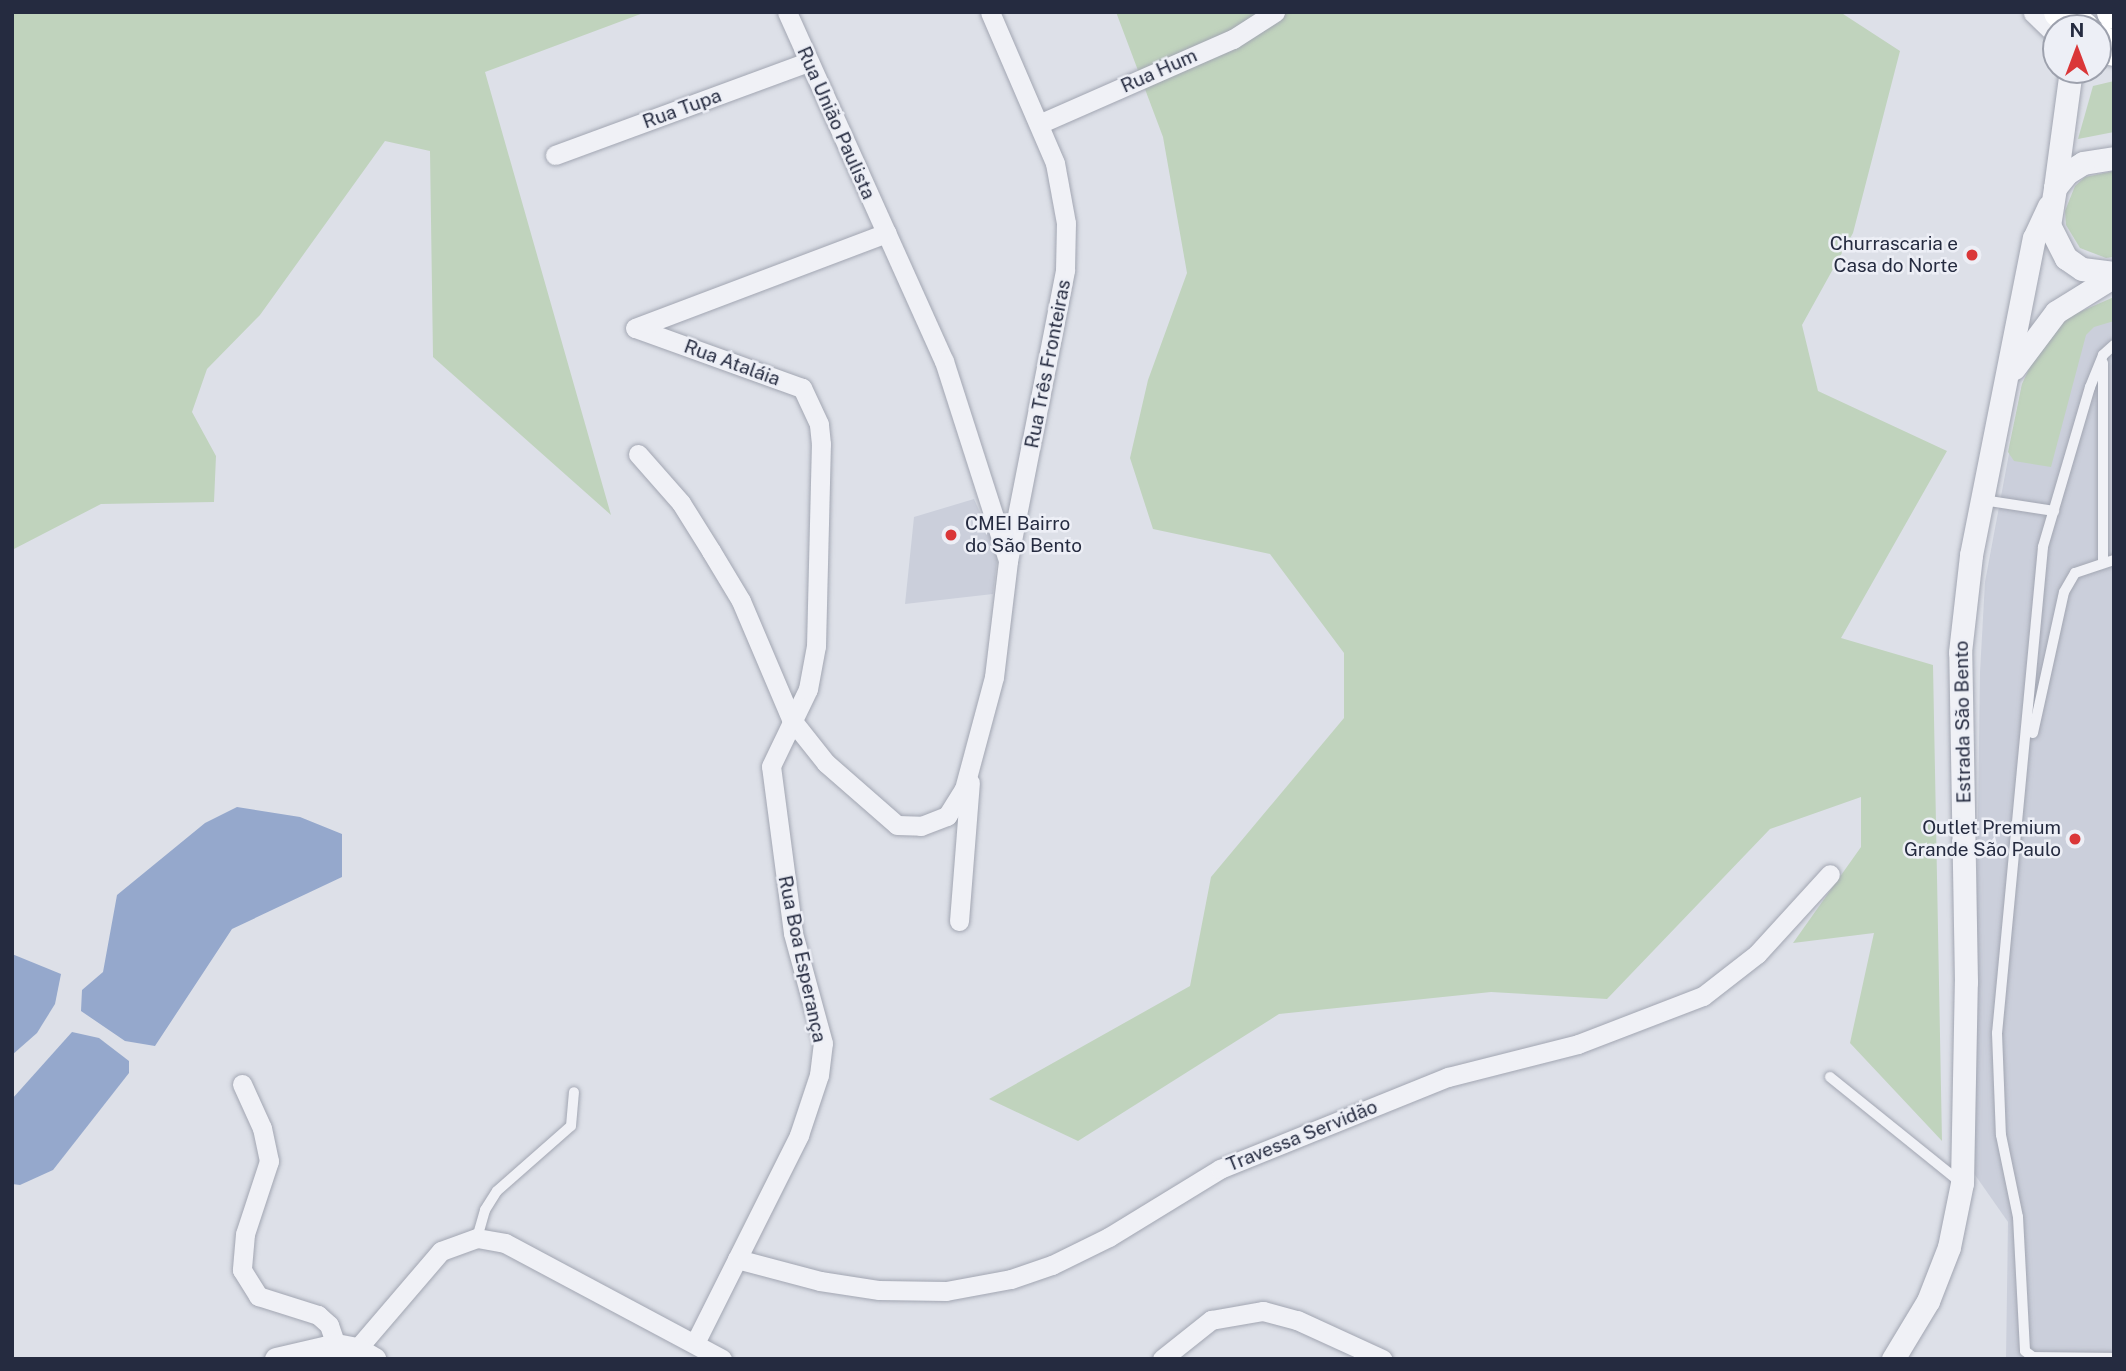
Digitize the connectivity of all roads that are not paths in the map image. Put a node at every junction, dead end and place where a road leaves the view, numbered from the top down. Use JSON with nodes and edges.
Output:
{"nodes":[{"id":1,"x":788,"y":12,"type":"edge"},
{"id":2,"x":990,"y":12,"type":"edge"},
{"id":3,"x":1275,"y":12,"type":"edge"},
{"id":4,"x":808,"y":62,"type":"junction"},
{"id":5,"x":2069,"y":84,"type":"edge"},
{"id":6,"x":1039,"y":124,"type":"junction"},
{"id":7,"x":555,"y":155,"type":"dead end"},
{"id":8,"x":2114,"y":158,"type":"edge"},
{"id":9,"x":2052,"y":197,"type":"junction"},
{"id":10,"x":887,"y":233,"type":"junction"},
{"id":11,"x":2114,"y":274,"type":"edge"},
{"id":12,"x":2114,"y":345,"type":"edge"},
{"id":13,"x":2103,"y":355,"type":"junction"},
{"id":14,"x":2007,"y":379,"type":"junction"},
{"id":15,"x":638,"y":454,"type":"dead end"},
{"id":16,"x":1982,"y":500,"type":"junction"},
{"id":17,"x":2054,"y":511,"type":"junction"},
{"id":18,"x":2114,"y":560,"type":"edge"},
{"id":19,"x":1009,"y":561,"type":"junction"},
{"id":20,"x":2103,"y":562,"type":"junction"},
{"id":21,"x":791,"y":719,"type":"junction"},
{"id":22,"x":971,"y":767,"type":"junction"},
{"id":23,"x":2024,"y":775,"type":"junction"},
{"id":24,"x":1830,"y":874,"type":"dead end"},
{"id":25,"x":959,"y":921,"type":"dead end"},
{"id":26,"x":1830,"y":1077,"type":"dead end"},
{"id":27,"x":243,"y":1084,"type":"dead end"},
{"id":28,"x":574,"y":1092,"type":"dead end"},
{"id":29,"x":1962,"y":1183,"type":"junction"},
{"id":30,"x":477,"y":1238,"type":"junction"},
{"id":31,"x":737,"y":1259,"type":"junction"},
{"id":32,"x":695,"y":1343,"type":"junction"},
{"id":33,"x":356,"y":1351,"type":"edge"},
{"id":34,"x":2114,"y":1358,"type":"edge"},
{"id":35,"x":275,"y":1359,"type":"edge"},
{"id":36,"x":722,"y":1359,"type":"edge"},
{"id":37,"x":1162,"y":1359,"type":"edge"},
{"id":38,"x":1382,"y":1359,"type":"edge"},
{"id":39,"x":1892,"y":1359,"type":"edge"}],
"edges":[{"from":1,"to":4,"type":"street","name":"Rua União Paulista"},
{"from":2,"to":6,"type":"street","name":"Rua Três Fronteiras"},
{"from":3,"to":6,"type":"street","name":"Rua Hum"},
{"from":4,"to":7,"type":"street","name":"Rua Tupa"},
{"from":4,"to":10,"type":"street","name":"Rua União Paulista"},
{"from":5,"to":9,"type":"street"},
{"from":6,"to":19,"type":"street","name":"Rua Três Fronteiras"},
{"from":8,"to":9,"type":"street"},
{"from":9,"to":11,"type":"street"},
{"from":9,"to":14,"type":"street","name":"Estrada São Bento"},
{"from":10,"to":19,"type":"street","name":"Rua Três Fronteiras"},
{"from":10,"to":21,"type":"street","name":"Rua Ataláia"},
{"from":11,"to":14,"type":"street"},
{"from":12,"to":13,"type":"lane"},
{"from":13,"to":17,"type":"lane"},
{"from":13,"to":20,"type":"lane"},
{"from":14,"to":16,"type":"street","name":"Estrada São Bento"},
{"from":15,"to":21,"type":"street"},
{"from":16,"to":17,"type":"lane"},
{"from":16,"to":29,"type":"street","name":"Estrada São Bento"},
{"from":17,"to":23,"type":"lane"},
{"from":18,"to":20,"type":"lane"},
{"from":19,"to":22,"type":"street","name":"Rua Três Fronteiras"},
{"from":20,"to":23,"type":"lane"},
{"from":21,"to":22,"type":"street","name":"Rua Três Fronteiras"},
{"from":21,"to":31,"type":"street","name":"Rua Boa Esperança"},
{"from":22,"to":25,"type":"street"},
{"from":23,"to":34,"type":"lane"},
{"from":24,"to":31,"type":"street","name":"Travessa Servidão"},
{"from":26,"to":29,"type":"lane"},
{"from":27,"to":33,"type":"street"},
{"from":28,"to":30,"type":"lane"},
{"from":29,"to":39,"type":"street","name":"Estrada São Bento"},
{"from":30,"to":32,"type":"street"},
{"from":30,"to":33,"type":"street"},
{"from":31,"to":32,"type":"street","name":"Rua Boa Esperança"},
{"from":32,"to":36,"type":"street"},
{"from":33,"to":35,"type":"street"},
{"from":37,"to":38,"type":"street"}]}
